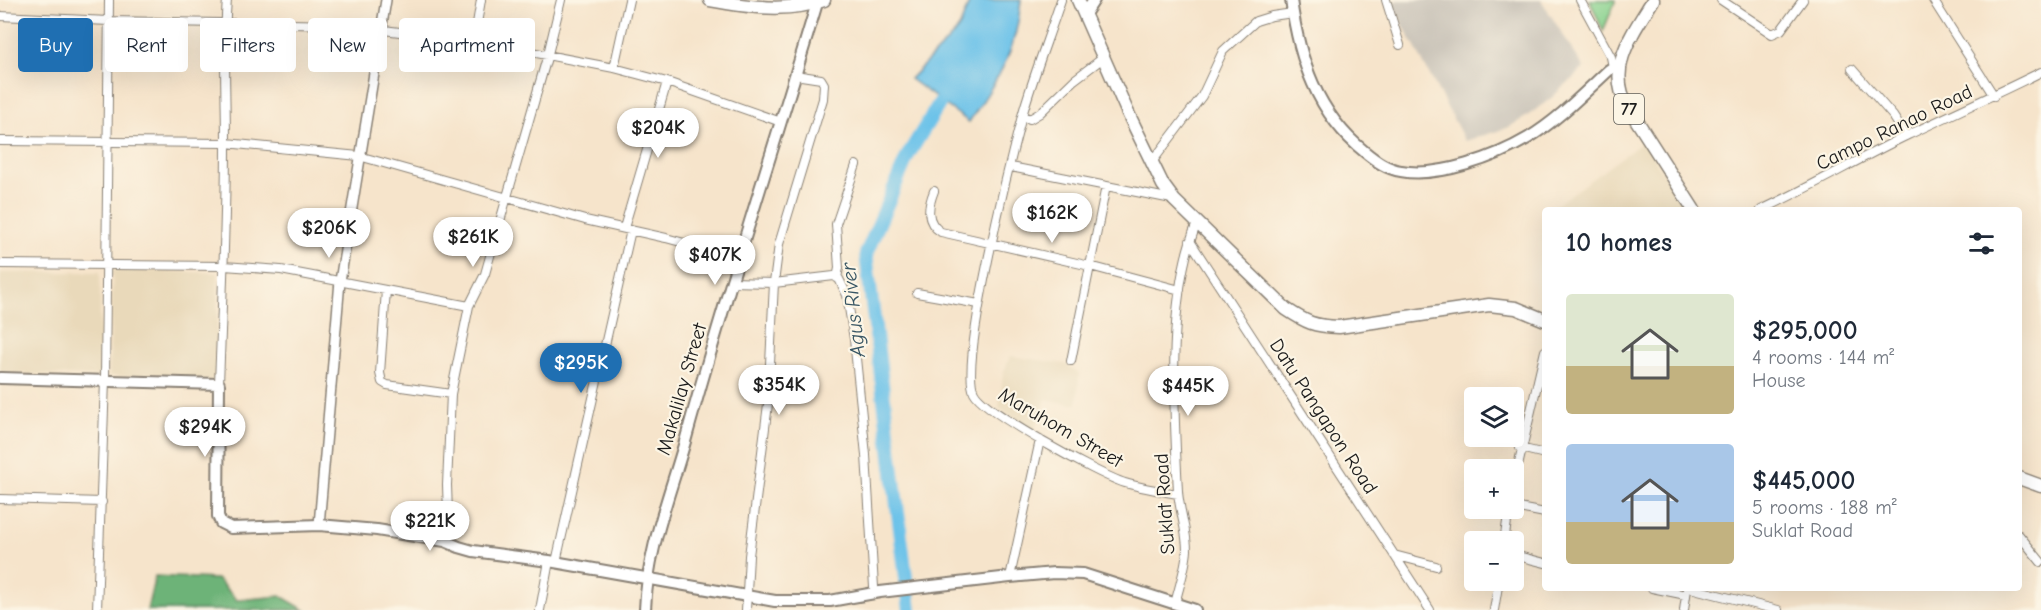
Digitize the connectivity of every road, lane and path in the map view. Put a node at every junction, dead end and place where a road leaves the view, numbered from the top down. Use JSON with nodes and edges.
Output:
{"nodes":[{"id":1,"x":109,"y":0,"type":"edge"},
{"id":2,"x":227,"y":0,"type":"edge"},
{"id":3,"x":386,"y":0,"type":"edge"},
{"id":4,"x":481,"y":0,"type":"edge"},
{"id":5,"x":561,"y":0,"type":"edge"},
{"id":6,"x":629,"y":0,"type":"edge"},
{"id":7,"x":710,"y":0,"type":"edge"},
{"id":8,"x":746,"y":0,"type":"edge"},
{"id":9,"x":800,"y":0,"type":"edge"},
{"id":10,"x":1061,"y":0,"type":"edge"},
{"id":11,"x":1078,"y":0,"type":"edge"},
{"id":12,"x":1094,"y":0,"type":"edge"},
{"id":13,"x":1291,"y":0,"type":"edge"},
{"id":14,"x":1580,"y":0,"type":"edge"},
{"id":15,"x":1653,"y":0,"type":"edge"},
{"id":16,"x":1721,"y":0,"type":"edge"},
{"id":17,"x":1803,"y":0,"type":"edge"},
{"id":18,"x":1933,"y":0,"type":"edge"},
{"id":19,"x":820,"y":1,"type":"edge"},
{"id":20,"x":1387,"y":1,"type":"edge"},
{"id":21,"x":1293,"y":13,"type":"junction"},
{"id":22,"x":1085,"y":14,"type":"junction"},
{"id":23,"x":0,"y":16,"type":"edge"},
{"id":24,"x":109,"y":18,"type":"edge"},
{"id":25,"x":225,"y":18,"type":"edge"},
{"id":26,"x":382,"y":18,"type":"edge"},
{"id":27,"x":478,"y":18,"type":"edge"},
{"id":28,"x":105,"y":21,"type":"edge"},
{"id":29,"x":1400,"y":45,"type":"dead end"},
{"id":30,"x":535,"y":52,"type":"edge"},
{"id":31,"x":548,"y":54,"type":"junction"},
{"id":32,"x":1103,"y":58,"type":"junction"},
{"id":33,"x":1616,"y":65,"type":"junction"},
{"id":34,"x":614,"y":68,"type":"junction"},
{"id":35,"x":1852,"y":69,"type":"dead end"},
{"id":36,"x":109,"y":72,"type":"edge"},
{"id":37,"x":225,"y":72,"type":"edge"},
{"id":38,"x":373,"y":72,"type":"edge"},
{"id":39,"x":2041,"y":72,"type":"edge"},
{"id":40,"x":795,"y":75,"type":"junction"},
{"id":41,"x":668,"y":82,"type":"junction"},
{"id":42,"x":1994,"y":96,"type":"junction"},
{"id":43,"x":1022,"y":116,"type":"junction"},
{"id":44,"x":781,"y":122,"type":"junction"},
{"id":45,"x":1906,"y":136,"type":"junction"},
{"id":46,"x":0,"y":141,"type":"edge"},
{"id":47,"x":109,"y":142,"type":"junction"},
{"id":48,"x":226,"y":143,"type":"junction"},
{"id":49,"x":359,"y":156,"type":"junction"},
{"id":50,"x":1152,"y":162,"type":"junction"},
{"id":51,"x":856,"y":165,"type":"dead end"},
{"id":52,"x":1011,"y":167,"type":"junction"},
{"id":53,"x":1106,"y":186,"type":"junction"},
{"id":54,"x":934,"y":190,"type":"dead end"},
{"id":55,"x":507,"y":197,"type":"junction"},
{"id":56,"x":1174,"y":200,"type":"junction"},
{"id":57,"x":1692,"y":207,"type":"edge"},
{"id":58,"x":1768,"y":207,"type":"edge"},
{"id":59,"x":1197,"y":223,"type":"junction"},
{"id":60,"x":627,"y":229,"type":"junction"},
{"id":61,"x":1190,"y":241,"type":"junction"},
{"id":62,"x":992,"y":244,"type":"junction"},
{"id":63,"x":739,"y":258,"type":"junction"},
{"id":64,"x":0,"y":264,"type":"edge"},
{"id":65,"x":108,"y":266,"type":"junction"},
{"id":66,"x":224,"y":266,"type":"junction"},
{"id":67,"x":1090,"y":266,"type":"junction"},
{"id":68,"x":837,"y":278,"type":"junction"},
{"id":69,"x":340,"y":281,"type":"junction"},
{"id":70,"x":731,"y":282,"type":"junction"},
{"id":71,"x":774,"y":283,"type":"junction"},
{"id":72,"x":386,"y":290,"type":"junction"},
{"id":73,"x":1180,"y":290,"type":"junction"},
{"id":74,"x":917,"y":293,"type":"dead end"},
{"id":75,"x":979,"y":304,"type":"junction"},
{"id":76,"x":469,"y":306,"type":"junction"},
{"id":77,"x":1542,"y":319,"type":"edge"},
{"id":78,"x":1071,"y":362,"type":"dead end"},
{"id":79,"x":1542,"y":363,"type":"edge"},
{"id":80,"x":0,"y":378,"type":"edge"},
{"id":81,"x":105,"y":380,"type":"junction"},
{"id":82,"x":219,"y":384,"type":"junction"},
{"id":83,"x":451,"y":394,"type":"junction"},
{"id":84,"x":1040,"y":440,"type":"junction"},
{"id":85,"x":1520,"y":448,"type":"junction"},
{"id":86,"x":1542,"y":453,"type":"edge"},
{"id":87,"x":1517,"y":459,"type":"edge"},
{"id":88,"x":2022,"y":479,"type":"edge"},
{"id":89,"x":2041,"y":486,"type":"edge"},
{"id":90,"x":1178,"y":494,"type":"junction"},
{"id":91,"x":0,"y":499,"type":"edge"},
{"id":92,"x":102,"y":502,"type":"junction"},
{"id":93,"x":1524,"y":509,"type":"edge"},
{"id":94,"x":1542,"y":512,"type":"edge"},
{"id":95,"x":319,"y":525,"type":"junction"},
{"id":96,"x":2022,"y":539,"type":"edge"},
{"id":97,"x":450,"y":542,"type":"junction"},
{"id":98,"x":1394,"y":555,"type":"junction"},
{"id":99,"x":1524,"y":558,"type":"edge"},
{"id":100,"x":553,"y":562,"type":"junction"},
{"id":101,"x":1542,"y":562,"type":"edge"},
{"id":102,"x":2041,"y":562,"type":"edge"},
{"id":103,"x":1436,"y":566,"type":"dead end"},
{"id":104,"x":1010,"y":577,"type":"junction"},
{"id":105,"x":647,"y":579,"type":"junction"},
{"id":106,"x":877,"y":590,"type":"junction"},
{"id":107,"x":1497,"y":591,"type":"edge"},
{"id":108,"x":1688,"y":591,"type":"edge"},
{"id":109,"x":1692,"y":591,"type":"edge"},
{"id":110,"x":747,"y":595,"type":"junction"},
{"id":111,"x":1179,"y":606,"type":"edge"},
{"id":112,"x":97,"y":610,"type":"edge"},
{"id":113,"x":540,"y":610,"type":"edge"},
{"id":114,"x":645,"y":610,"type":"edge"},
{"id":115,"x":746,"y":610,"type":"edge"},
{"id":116,"x":1195,"y":610,"type":"edge"},
{"id":117,"x":1430,"y":610,"type":"edge"},
{"id":118,"x":1494,"y":610,"type":"edge"},
{"id":119,"x":1684,"y":610,"type":"edge"},
{"id":120,"x":1778,"y":610,"type":"edge"}],
"edges":[{"from":1,"to":24,"type":"street"},
{"from":2,"to":25,"type":"street"},
{"from":3,"to":26,"type":"street"},
{"from":4,"to":27,"type":"street"},
{"from":5,"to":31,"type":"street"},
{"from":6,"to":34,"type":"street"},
{"from":7,"to":19,"type":"main road"},
{"from":8,"to":9,"type":"main road"},
{"from":10,"to":43,"type":"street","name":"Maruhom Street"},
{"from":11,"to":22,"type":"main road"},
{"from":12,"to":22,"type":"main road"},
{"from":13,"to":21,"type":"main road"},
{"from":14,"to":33,"type":"street"},
{"from":15,"to":33,"type":"main road","number":"77"},
{"from":16,"to":17,"type":"street"},
{"from":18,"to":42,"type":"street"},
{"from":19,"to":40,"type":"main road","name":"Makalilay Street"},
{"from":20,"to":29,"type":"street"},
{"from":21,"to":33,"type":"main road"},
{"from":21,"to":50,"type":"street"},
{"from":22,"to":32,"type":"main road"},
{"from":23,"to":28,"type":"street"},
{"from":30,"to":31,"type":"street"},
{"from":31,"to":34,"type":"street"},
{"from":31,"to":55,"type":"street"},
{"from":32,"to":43,"type":"street"},
{"from":32,"to":50,"type":"main road"},
{"from":33,"to":57,"type":"main road","number":"77"},
{"from":34,"to":41,"type":"street"},
{"from":35,"to":45,"type":"street"},
{"from":36,"to":47,"type":"street"},
{"from":37,"to":48,"type":"street"},
{"from":38,"to":49,"type":"street"},
{"from":39,"to":42,"type":"street","name":"Campo Ranao Road"},
{"from":40,"to":44,"type":"main road","name":"Makalilay Street"},
{"from":40,"to":71,"type":"street"},
{"from":41,"to":44,"type":"street"},
{"from":41,"to":60,"type":"street"},
{"from":42,"to":45,"type":"street","name":"Campo Ranao Road"},
{"from":43,"to":52,"type":"street","name":"Maruhom Street"},
{"from":44,"to":63,"type":"main road","name":"Makalilay Street"},
{"from":45,"to":58,"type":"street","name":"Campo Ranao Road"},
{"from":46,"to":47,"type":"street"},
{"from":47,"to":48,"type":"street"},
{"from":47,"to":65,"type":"street"},
{"from":48,"to":49,"type":"street"},
{"from":48,"to":66,"type":"street"},
{"from":49,"to":55,"type":"street"},
{"from":49,"to":69,"type":"street"},
{"from":50,"to":56,"type":"main road"},
{"from":51,"to":68,"type":"street"},
{"from":52,"to":53,"type":"street"},
{"from":52,"to":62,"type":"street","name":"Maruhom Street"},
{"from":53,"to":56,"type":"street"},
{"from":53,"to":67,"type":"street"},
{"from":54,"to":62,"type":"street"},
{"from":55,"to":60,"type":"street"},
{"from":55,"to":76,"type":"street"},
{"from":56,"to":59,"type":"main road"},
{"from":59,"to":61,"type":"street","name":"Suklat Road"},
{"from":59,"to":77,"type":"main road"},
{"from":60,"to":63,"type":"street"},
{"from":60,"to":100,"type":"street"},
{"from":61,"to":73,"type":"street","name":"Suklat Road"},
{"from":61,"to":98,"type":"street","name":"Datu Pangapon Road"},
{"from":62,"to":67,"type":"street"},
{"from":62,"to":75,"type":"street","name":"Maruhom Street"},
{"from":63,"to":70,"type":"main road","name":"Makalilay Street"},
{"from":64,"to":65,"type":"street"},
{"from":65,"to":66,"type":"street"},
{"from":65,"to":81,"type":"street"},
{"from":66,"to":69,"type":"street"},
{"from":66,"to":82,"type":"street"},
{"from":67,"to":73,"type":"street"},
{"from":67,"to":78,"type":"street"},
{"from":68,"to":71,"type":"street"},
{"from":68,"to":106,"type":"street"},
{"from":69,"to":72,"type":"street"},
{"from":69,"to":95,"type":"street"},
{"from":70,"to":71,"type":"street"},
{"from":70,"to":105,"type":"main road","name":"Makalilay Street"},
{"from":71,"to":110,"type":"street"},
{"from":72,"to":76,"type":"street"},
{"from":72,"to":83,"type":"street"},
{"from":73,"to":90,"type":"street","name":"Suklat Road"},
{"from":74,"to":75,"type":"street"},
{"from":75,"to":84,"type":"street","name":"Maruhom Street"},
{"from":76,"to":83,"type":"street"},
{"from":79,"to":85,"type":"street"},
{"from":80,"to":81,"type":"main road"},
{"from":81,"to":82,"type":"main road"},
{"from":81,"to":92,"type":"street"},
{"from":82,"to":95,"type":"main road"},
{"from":83,"to":97,"type":"street"},
{"from":84,"to":90,"type":"street","name":"Maruhom Street"},
{"from":84,"to":104,"type":"street"},
{"from":85,"to":86,"type":"street"},
{"from":85,"to":87,"type":"street"},
{"from":88,"to":89,"type":"main road"},
{"from":90,"to":111,"type":"street","name":"Suklat Road"},
{"from":91,"to":92,"type":"street"},
{"from":92,"to":112,"type":"street"},
{"from":93,"to":94,"type":"street"},
{"from":95,"to":97,"type":"main road"},
{"from":96,"to":102,"type":"street"},
{"from":97,"to":100,"type":"main road"},
{"from":98,"to":103,"type":"street"},
{"from":98,"to":117,"type":"street","name":"Datu Pangapon Road"},
{"from":99,"to":101,"type":"street"},
{"from":100,"to":105,"type":"main road"},
{"from":100,"to":113,"type":"street"},
{"from":104,"to":106,"type":"main road"},
{"from":104,"to":111,"type":"main road"},
{"from":105,"to":110,"type":"main road"},
{"from":105,"to":114,"type":"main road","name":"Makalilay Street"},
{"from":106,"to":110,"type":"main road"},
{"from":107,"to":118,"type":"street"},
{"from":108,"to":119,"type":"street"},
{"from":109,"to":120,"type":"street"},
{"from":110,"to":115,"type":"street"},
{"from":111,"to":116,"type":"main road"}]}
